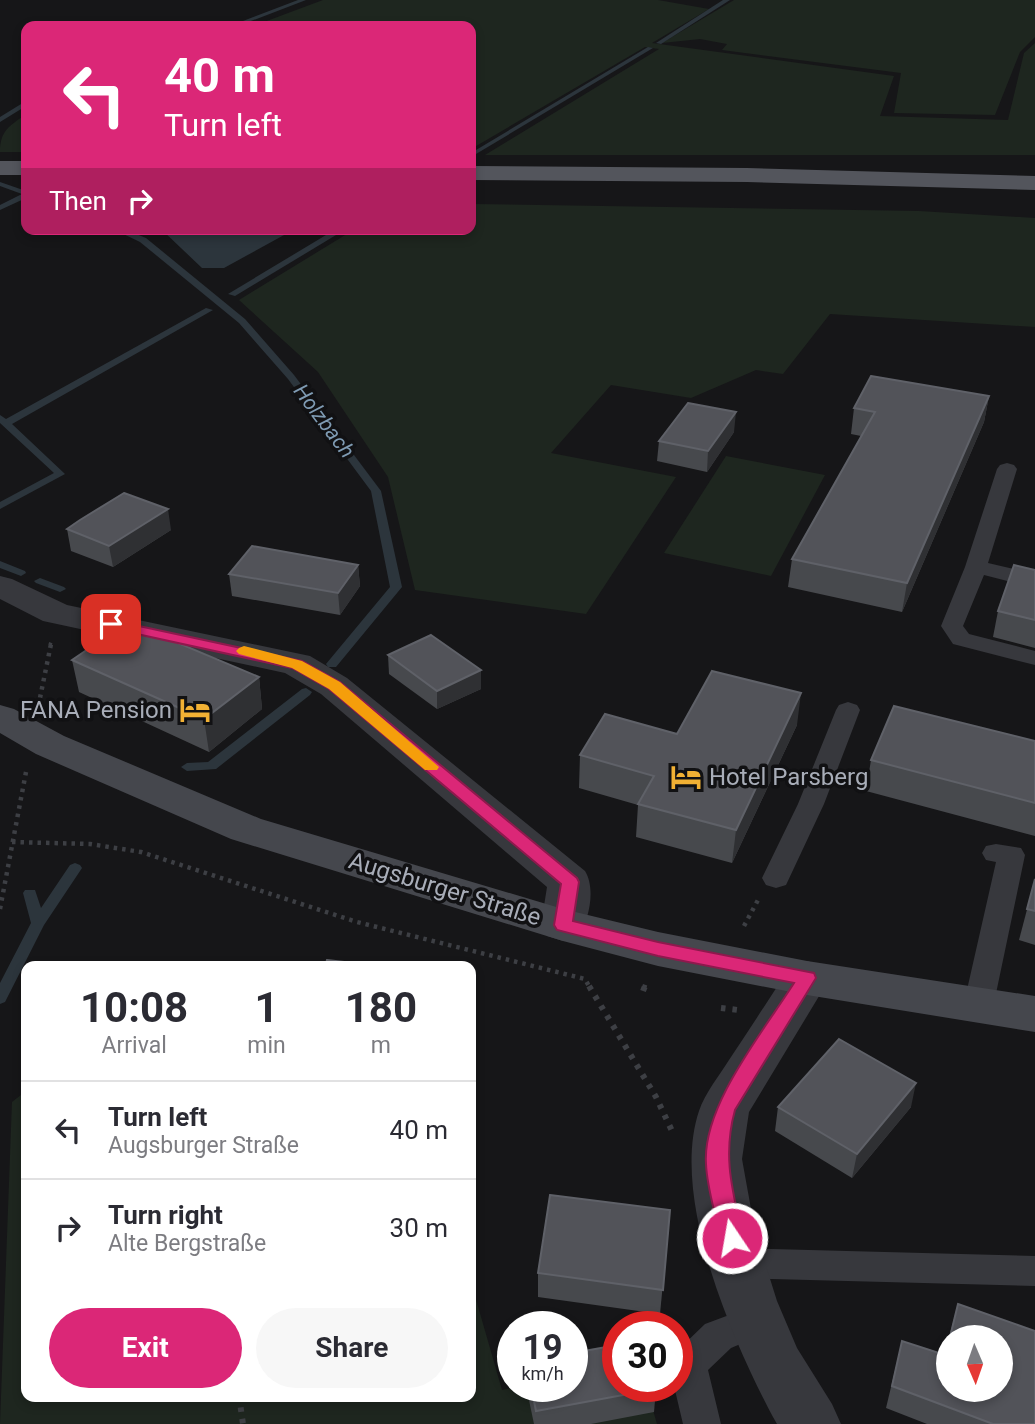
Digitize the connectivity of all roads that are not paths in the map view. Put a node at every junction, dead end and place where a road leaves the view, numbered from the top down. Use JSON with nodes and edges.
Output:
{"nodes":[{"id":1,"x":476,"y":173,"type":"edge"},
{"id":2,"x":1035,"y":183,"type":"edge"},
{"id":3,"x":1007,"y":469,"type":"dead end"},
{"id":4,"x":975,"y":567,"type":"junction"},
{"id":5,"x":1035,"y":581,"type":"edge"},
{"id":6,"x":0,"y":586,"type":"edge"},
{"id":7,"x":1035,"y":658,"type":"edge"},
{"id":8,"x":849,"y":710,"type":"dead end"},
{"id":9,"x":19,"y":713,"type":"edge"},
{"id":10,"x":996,"y":853,"type":"dead end"},
{"id":11,"x":776,"y":878,"type":"dead end"},
{"id":12,"x":564,"y":925,"type":"junction"},
{"id":13,"x":807,"y":978,"type":"junction"},
{"id":14,"x":979,"y":1003,"type":"junction"},
{"id":15,"x":1035,"y":1014,"type":"edge"},
{"id":16,"x":737,"y":1263,"type":"junction"},
{"id":17,"x":1035,"y":1271,"type":"edge"},
{"id":18,"x":756,"y":1321,"type":"junction"},
{"id":19,"x":702,"y":1424,"type":"edge"},
{"id":20,"x":811,"y":1424,"type":"edge"}],
"edges":[{"from":1,"to":2,"type":"main road"},
{"from":3,"to":4,"type":"lane"},
{"from":4,"to":5,"type":"lane"},
{"from":4,"to":7,"type":"lane"},
{"from":6,"to":12,"type":"street"},
{"from":8,"to":11,"type":"lane"},
{"from":9,"to":12,"type":"street","name":"Augsburger Straße"},
{"from":10,"to":14,"type":"lane"},
{"from":12,"to":13,"type":"street","name":"Augsburger Straße"},
{"from":13,"to":14,"type":"street","name":"Augsburger Straße"},
{"from":13,"to":16,"type":"street"},
{"from":14,"to":15,"type":"street","name":"Augsburger Straße"},
{"from":16,"to":17,"type":"lane"},
{"from":16,"to":18,"type":"street"},
{"from":18,"to":19,"type":"lane"},
{"from":18,"to":20,"type":"street"}]}
